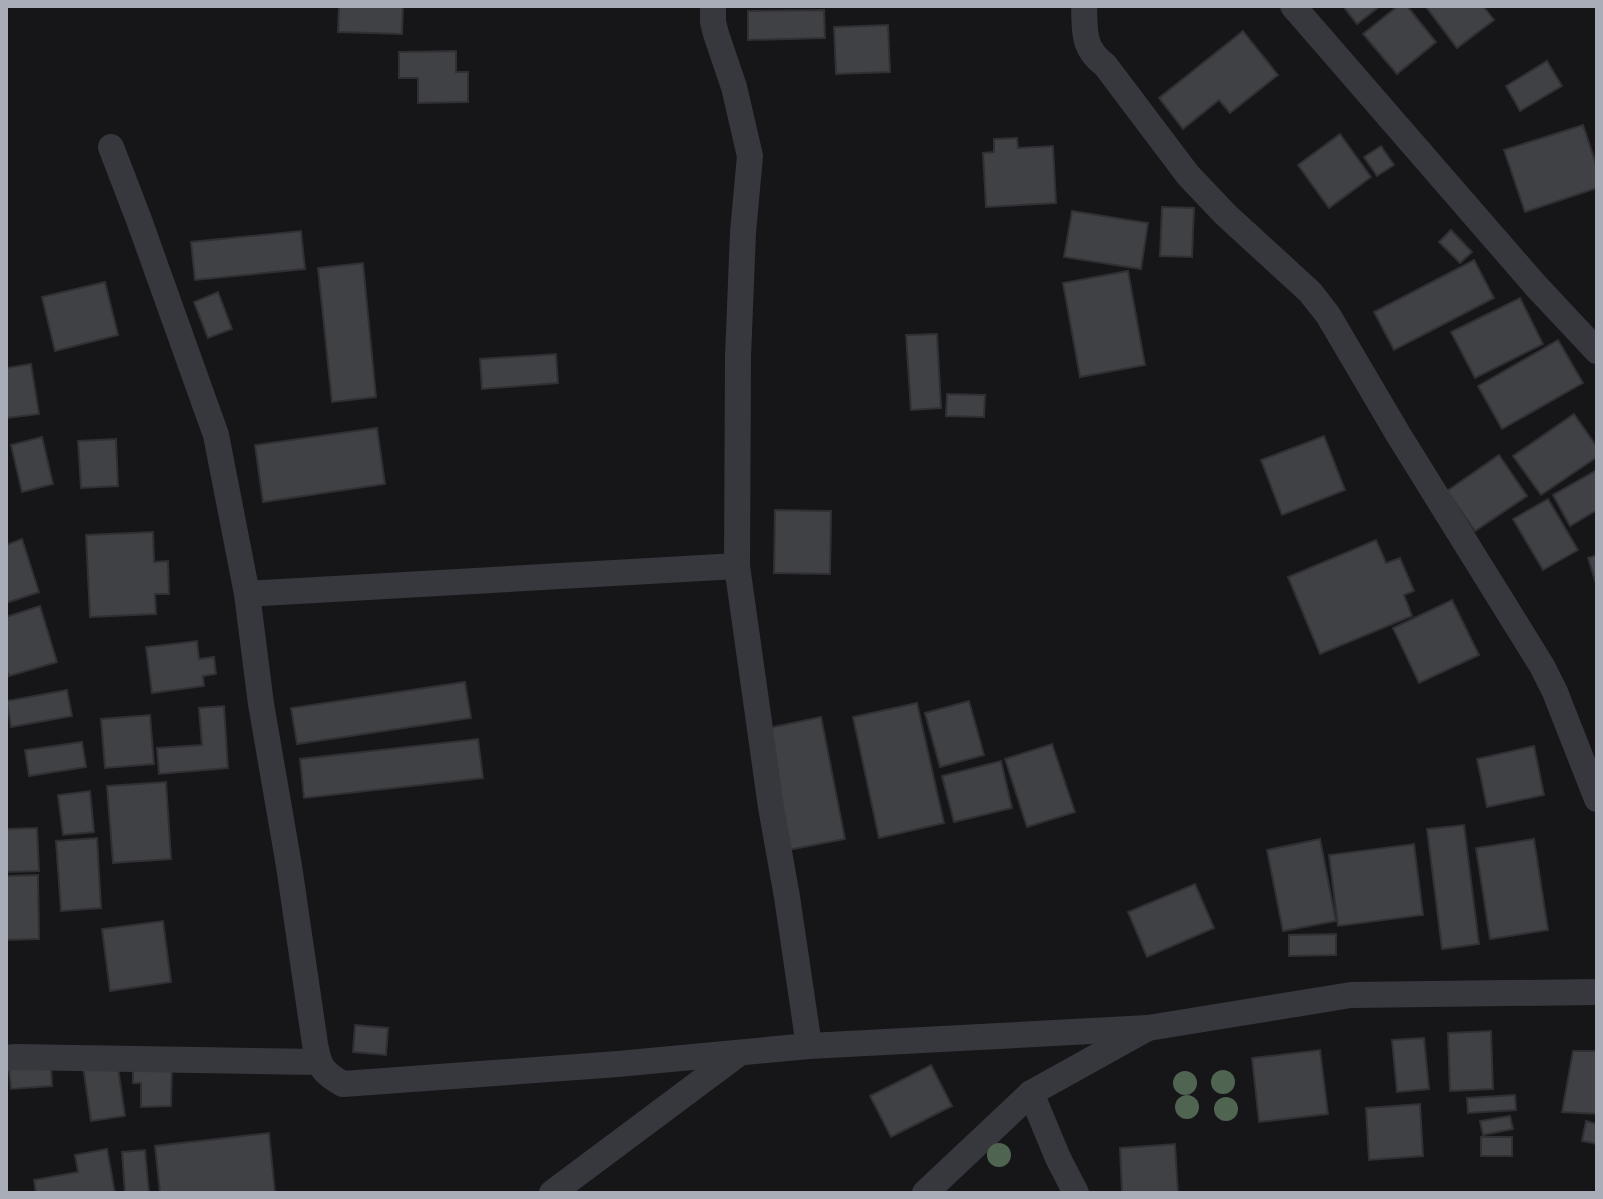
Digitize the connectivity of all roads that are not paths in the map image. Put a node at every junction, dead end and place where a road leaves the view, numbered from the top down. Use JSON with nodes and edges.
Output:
{"nodes":[{"id":1,"x":713,"y":6,"type":"edge"},
{"id":2,"x":1084,"y":6,"type":"edge"},
{"id":3,"x":1293,"y":6,"type":"edge"},
{"id":4,"x":111,"y":147,"type":"dead end"},
{"id":5,"x":1597,"y":351,"type":"edge"},
{"id":6,"x":737,"y":566,"type":"junction"},
{"id":7,"x":247,"y":594,"type":"junction"},
{"id":8,"x":1597,"y":799,"type":"edge"},
{"id":9,"x":1597,"y":992,"type":"edge"},
{"id":10,"x":1148,"y":1028,"type":"junction"},
{"id":11,"x":809,"y":1046,"type":"junction"},
{"id":12,"x":738,"y":1053,"type":"junction"},
{"id":13,"x":6,"y":1058,"type":"edge"},
{"id":14,"x":318,"y":1062,"type":"junction"},
{"id":15,"x":1031,"y":1093,"type":"junction"},
{"id":16,"x":552,"y":1193,"type":"edge"},
{"id":17,"x":925,"y":1193,"type":"edge"},
{"id":18,"x":1076,"y":1193,"type":"edge"}],
"edges":[{"from":1,"to":6,"type":"street"},
{"from":2,"to":8,"type":"street"},
{"from":3,"to":5,"type":"street"},
{"from":4,"to":7,"type":"street"},
{"from":6,"to":7,"type":"street"},
{"from":6,"to":11,"type":"street"},
{"from":7,"to":14,"type":"street"},
{"from":9,"to":10,"type":"street"},
{"from":10,"to":11,"type":"street"},
{"from":10,"to":15,"type":"street"},
{"from":11,"to":12,"type":"street"},
{"from":12,"to":14,"type":"street"},
{"from":12,"to":16,"type":"street"},
{"from":13,"to":14,"type":"street"},
{"from":15,"to":17,"type":"street"},
{"from":15,"to":18,"type":"street"}]}
